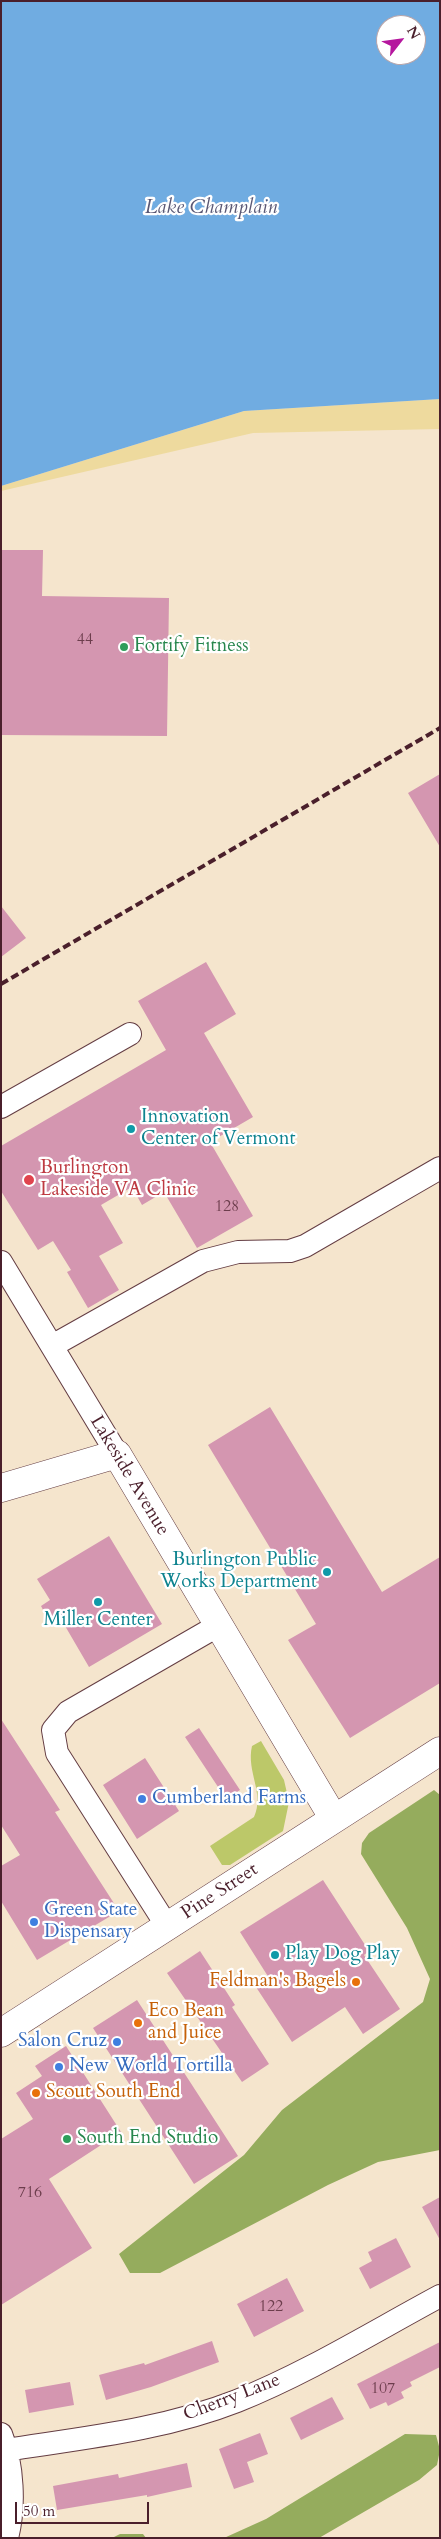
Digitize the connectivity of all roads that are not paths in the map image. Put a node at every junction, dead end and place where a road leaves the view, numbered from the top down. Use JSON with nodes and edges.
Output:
{"nodes":[{"id":1,"x":130,"y":1034,"type":"dead end"},
{"id":2,"x":1,"y":1107,"type":"edge"},
{"id":3,"x":440,"y":1168,"type":"edge"},
{"id":4,"x":1,"y":1262,"type":"edge"},
{"id":5,"x":52,"y":1346,"type":"junction"},
{"id":6,"x":117,"y":1454,"type":"junction"},
{"id":7,"x":1,"y":1488,"type":"edge"},
{"id":8,"x":218,"y":1625,"type":"junction"},
{"id":9,"x":440,"y":1751,"type":"edge"},
{"id":10,"x":334,"y":1819,"type":"junction"},
{"id":11,"x":167,"y":1926,"type":"junction"},
{"id":12,"x":1,"y":2033,"type":"edge"},
{"id":13,"x":440,"y":2296,"type":"edge"},
{"id":14,"x":4,"y":2442,"type":"edge"},
{"id":15,"x":7,"y":2538,"type":"edge"}],
"edges":[{"from":1,"to":2,"type":"street"},
{"from":3,"to":5,"type":"street"},
{"from":4,"to":5,"type":"street","name":"Lakeside Avenue"},
{"from":5,"to":6,"type":"street","name":"Lakeside Avenue"},
{"from":6,"to":7,"type":"main road"},
{"from":6,"to":8,"type":"main road","name":"Lakeside Avenue"},
{"from":8,"to":10,"type":"main road","name":"Lakeside Avenue"},
{"from":8,"to":11,"type":"street"},
{"from":9,"to":10,"type":"main road","name":"Pine Street"},
{"from":10,"to":11,"type":"main road","name":"Pine Street"},
{"from":11,"to":12,"type":"main road","name":"Pine Street"},
{"from":13,"to":14,"type":"street","name":"Cherry Lane"},
{"from":14,"to":15,"type":"street"}]}
